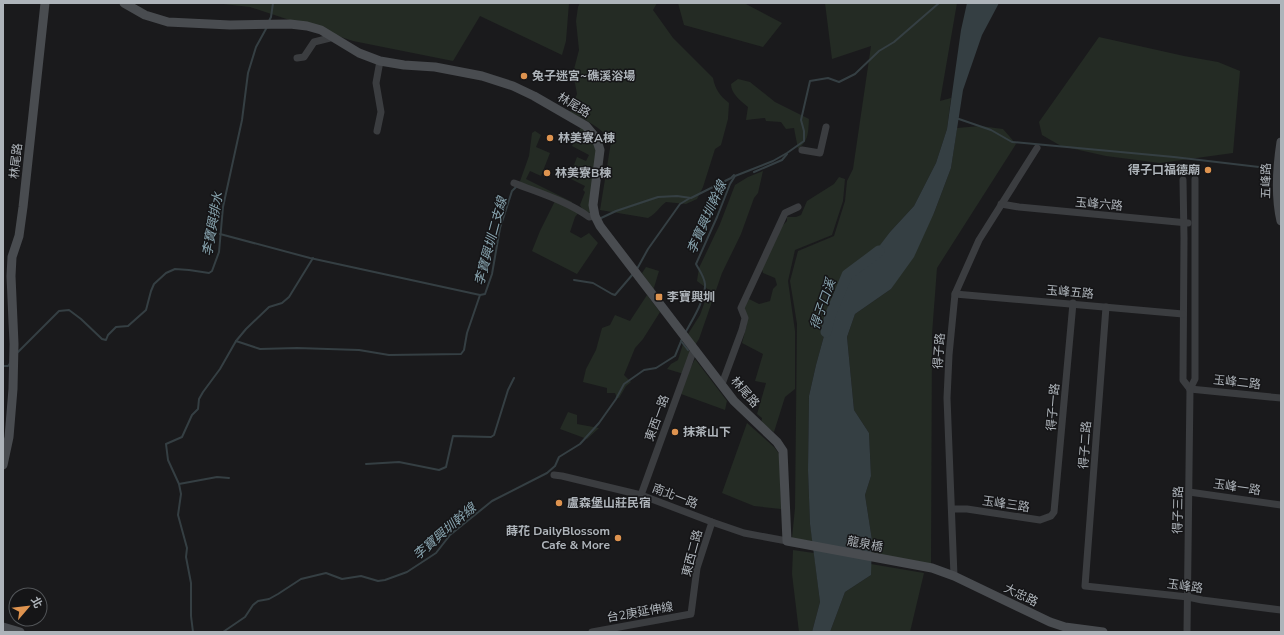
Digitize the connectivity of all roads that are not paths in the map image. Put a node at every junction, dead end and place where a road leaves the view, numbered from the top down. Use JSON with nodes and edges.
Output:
{"nodes":[{"id":1,"x":45,"y":3,"type":"edge"},
{"id":2,"x":124,"y":3,"type":"edge"},
{"id":3,"x":334,"y":37,"type":"junction"},
{"id":4,"x":297,"y":58,"type":"dead end"},
{"id":5,"x":380,"y":61,"type":"junction"},
{"id":6,"x":826,"y":127,"type":"dead end"},
{"id":7,"x":377,"y":131,"type":"dead end"},
{"id":8,"x":1281,"y":142,"type":"edge"},
{"id":9,"x":1036,"y":148,"type":"dead end"},
{"id":10,"x":802,"y":150,"type":"dead end"},
{"id":11,"x":1195,"y":179,"type":"dead end"},
{"id":12,"x":1183,"y":180,"type":"dead end"},
{"id":13,"x":514,"y":183,"type":"dead end"},
{"id":14,"x":1001,"y":204,"type":"junction"},
{"id":15,"x":798,"y":208,"type":"dead end"},
{"id":16,"x":595,"y":216,"type":"junction"},
{"id":17,"x":1281,"y":221,"type":"edge"},
{"id":18,"x":1184,"y":222,"type":"junction"},
{"id":19,"x":1194,"y":224,"type":"junction"},
{"id":20,"x":955,"y":294,"type":"junction"},
{"id":21,"x":1073,"y":303,"type":"junction"},
{"id":22,"x":1106,"y":307,"type":"junction"},
{"id":23,"x":1183,"y":314,"type":"junction"},
{"id":24,"x":694,"y":349,"type":"junction"},
{"id":25,"x":722,"y":384,"type":"junction"},
{"id":26,"x":1190,"y":389,"type":"junction"},
{"id":27,"x":1281,"y":398,"type":"edge"},
{"id":28,"x":3,"y":464,"type":"edge"},
{"id":29,"x":554,"y":475,"type":"dead end"},
{"id":30,"x":1189,"y":492,"type":"junction"},
{"id":31,"x":641,"y":495,"type":"junction"},
{"id":32,"x":1281,"y":505,"type":"edge"},
{"id":33,"x":952,"y":509,"type":"junction"},
{"id":34,"x":1054,"y":512,"type":"joint"},
{"id":35,"x":712,"y":522,"type":"junction"},
{"id":36,"x":790,"y":542,"type":"junction"},
{"id":37,"x":932,"y":568,"type":"joint"},
{"id":38,"x":954,"y":576,"type":"junction"},
{"id":39,"x":1085,"y":586,"type":"joint"},
{"id":40,"x":1188,"y":597,"type":"junction"},
{"id":41,"x":1281,"y":610,"type":"edge"},
{"id":42,"x":692,"y":614,"type":"joint"},
{"id":43,"x":3,"y":627,"type":"edge"},
{"id":44,"x":20,"y":632,"type":"edge"},
{"id":45,"x":592,"y":632,"type":"edge"},
{"id":46,"x":1103,"y":632,"type":"edge"},
{"id":47,"x":1187,"y":632,"type":"edge"}],
"edges":[{"from":1,"to":28,"type":"street","name":"林尾路"},
{"from":2,"to":3,"type":"street","name":"林尾路"},
{"from":3,"to":4,"type":"street"},
{"from":3,"to":5,"type":"street","name":"林尾路"},
{"from":5,"to":7,"type":"street"},
{"from":5,"to":16,"type":"street","name":"林尾路"},
{"from":6,"to":10,"type":"street"},
{"from":8,"to":17,"type":"street","name":"五峰路"},
{"from":9,"to":14,"type":"street","name":"得子路"},
{"from":11,"to":19,"type":"street"},
{"from":12,"to":18,"type":"street"},
{"from":13,"to":16,"type":"street"},
{"from":14,"to":18,"type":"street","name":"玉峰六路"},
{"from":14,"to":20,"type":"street","name":"得子路"},
{"from":15,"to":25,"type":"street"},
{"from":16,"to":24,"type":"street","name":"林尾路"},
{"from":18,"to":19,"type":"street","name":"玉峰六路"},
{"from":18,"to":23,"type":"street"},
{"from":19,"to":26,"type":"street"},
{"from":20,"to":21,"type":"street","name":"玉峰五路"},
{"from":20,"to":33,"type":"street","name":"得子路"},
{"from":21,"to":22,"type":"street","name":"玉峰五路"},
{"from":21,"to":34,"type":"street","name":"得子一路"},
{"from":22,"to":23,"type":"street","name":"玉峰五路"},
{"from":22,"to":39,"type":"street","name":"得子二路"},
{"from":23,"to":26,"type":"street"},
{"from":24,"to":25,"type":"street","name":"林尾路"},
{"from":24,"to":31,"type":"street","name":"東西一路"},
{"from":25,"to":36,"type":"street","name":"林尾路"},
{"from":26,"to":27,"type":"street","name":"玉峰二路"},
{"from":26,"to":30,"type":"street","name":"得子三路"},
{"from":29,"to":31,"type":"street","name":"南北一路"},
{"from":30,"to":32,"type":"street","name":"玉峰一路"},
{"from":30,"to":40,"type":"street","name":"得子三路"},
{"from":31,"to":35,"type":"street","name":"南北一路"},
{"from":33,"to":34,"type":"street","name":"玉峰三路"},
{"from":33,"to":38,"type":"street","name":"得子路"},
{"from":35,"to":36,"type":"street","name":"南北一路"},
{"from":35,"to":42,"type":"street","name":"東西二路"},
{"from":36,"to":37,"type":"street","name":"龍泉橋"},
{"from":37,"to":38,"type":"street","name":"大忠路"},
{"from":38,"to":46,"type":"street","name":"大忠路"},
{"from":39,"to":40,"type":"street","name":"玉峰路"},
{"from":40,"to":41,"type":"street","name":"玉峰路"},
{"from":40,"to":47,"type":"street","name":"得子三路"},
{"from":42,"to":45,"type":"street","name":"台2庚延伸線"},
{"from":43,"to":44,"type":"street"}]}
